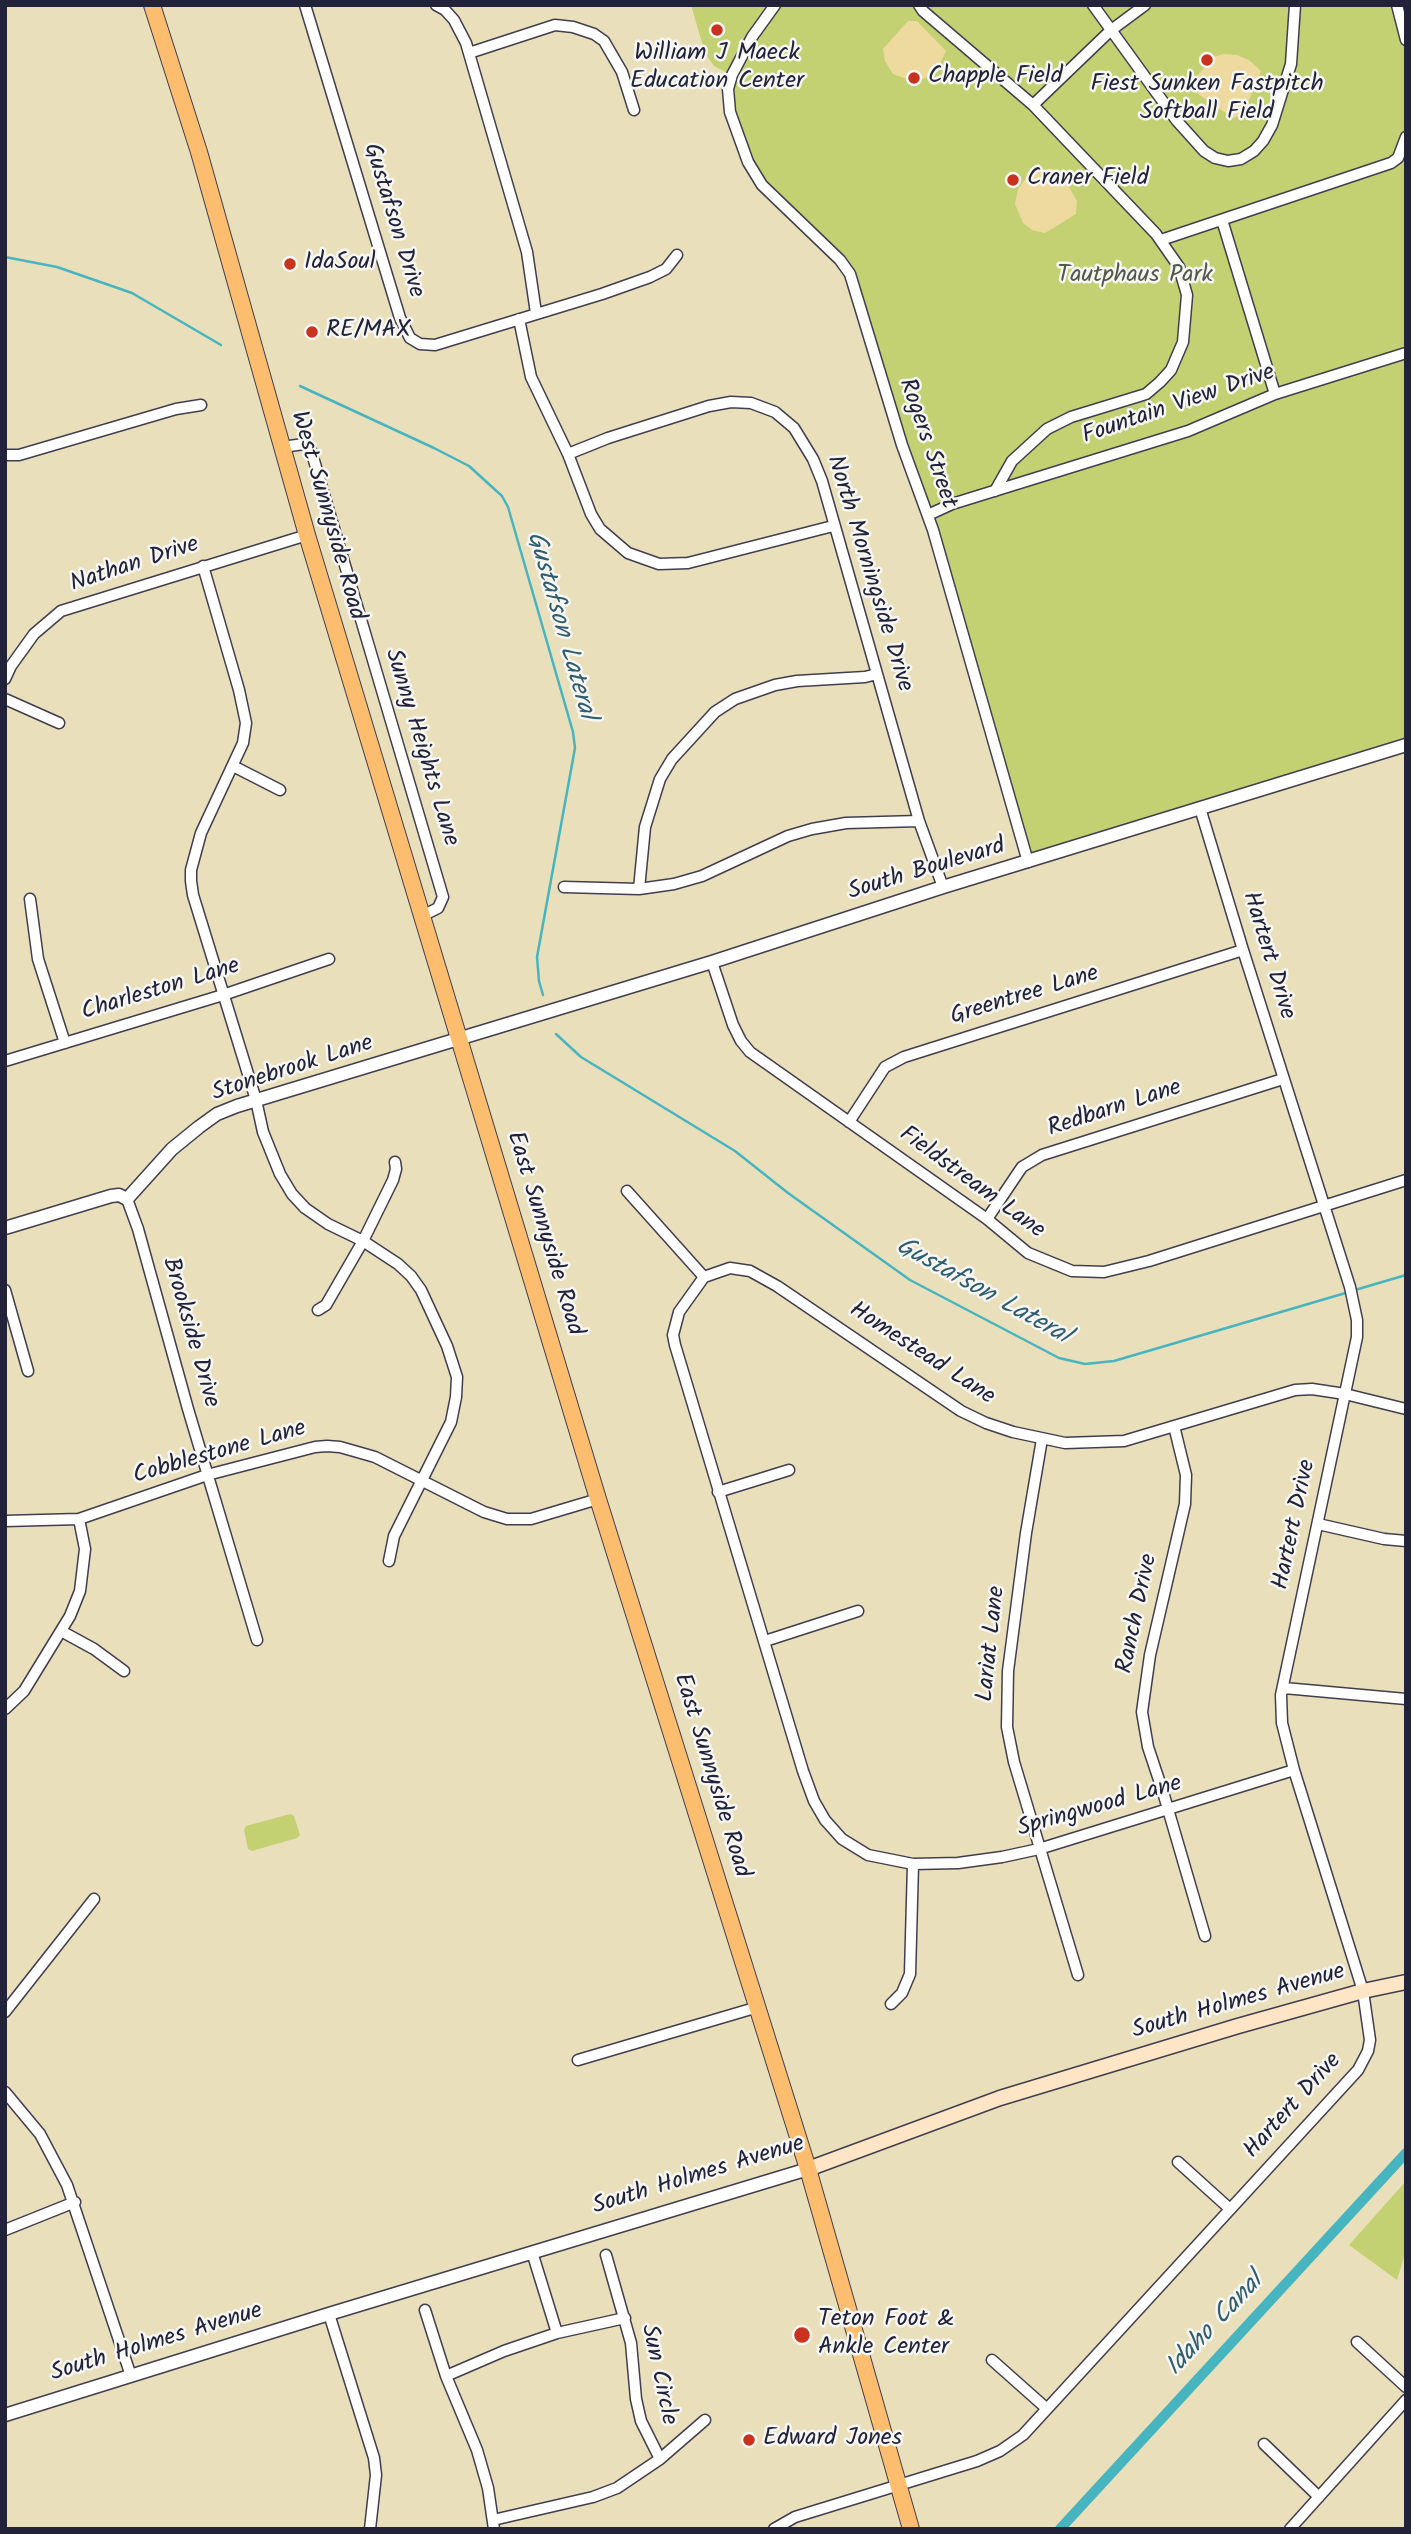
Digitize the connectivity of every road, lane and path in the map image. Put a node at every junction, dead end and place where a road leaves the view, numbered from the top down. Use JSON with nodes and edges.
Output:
{"nodes":[{"id":1,"x":152,"y":5,"type":"edge"},
{"id":2,"x":305,"y":5,"type":"edge"},
{"id":3,"x":436,"y":5,"type":"edge"},
{"id":4,"x":775,"y":5,"type":"edge"},
{"id":5,"x":919,"y":5,"type":"edge"},
{"id":6,"x":1093,"y":5,"type":"edge"},
{"id":7,"x":1145,"y":5,"type":"edge"},
{"id":8,"x":1295,"y":5,"type":"edge"},
{"id":9,"x":1397,"y":5,"type":"edge"},
{"id":10,"x":1110,"y":31,"type":"junction"},
{"id":11,"x":1406,"y":40,"type":"edge"},
{"id":12,"x":469,"y":53,"type":"junction"},
{"id":13,"x":1032,"y":105,"type":"junction"},
{"id":14,"x":634,"y":110,"type":"dead end"},
{"id":15,"x":1406,"y":137,"type":"edge"},
{"id":16,"x":1222,"y":220,"type":"junction"},
{"id":17,"x":1161,"y":240,"type":"junction"},
{"id":18,"x":677,"y":255,"type":"dead end"},
{"id":19,"x":536,"y":313,"type":"junction"},
{"id":20,"x":519,"y":319,"type":"junction"},
{"id":21,"x":1406,"y":353,"type":"edge"},
{"id":22,"x":1275,"y":394,"type":"junction"},
{"id":23,"x":201,"y":405,"type":"dead end"},
{"id":24,"x":282,"y":447,"type":"junction"},
{"id":25,"x":568,"y":454,"type":"junction"},
{"id":26,"x":5,"y":455,"type":"edge"},
{"id":27,"x":995,"y":491,"type":"junction"},
{"id":28,"x":928,"y":515,"type":"junction"},
{"id":29,"x":833,"y":526,"type":"junction"},
{"id":30,"x":307,"y":536,"type":"junction"},
{"id":31,"x":203,"y":566,"type":"junction"},
{"id":32,"x":877,"y":674,"type":"junction"},
{"id":33,"x":5,"y":679,"type":"edge"},
{"id":34,"x":5,"y":699,"type":"edge"},
{"id":35,"x":59,"y":723,"type":"dead end"},
{"id":36,"x":1406,"y":745,"type":"edge"},
{"id":37,"x":233,"y":766,"type":"junction"},
{"id":38,"x":280,"y":790,"type":"dead end"},
{"id":39,"x":1200,"y":808,"type":"junction"},
{"id":40,"x":919,"y":821,"type":"junction"},
{"id":41,"x":1028,"y":862,"type":"junction"},
{"id":42,"x":564,"y":887,"type":"dead end"},
{"id":43,"x":943,"y":887,"type":"junction"},
{"id":44,"x":639,"y":889,"type":"junction"},
{"id":45,"x":30,"y":899,"type":"dead end"},
{"id":46,"x":422,"y":916,"type":"junction"},
{"id":47,"x":1242,"y":950,"type":"junction"},
{"id":48,"x":329,"y":959,"type":"dead end"},
{"id":49,"x":712,"y":962,"type":"junction"},
{"id":50,"x":223,"y":995,"type":"junction"},
{"id":51,"x":460,"y":1038,"type":"junction"},
{"id":52,"x":65,"y":1043,"type":"junction"},
{"id":53,"x":5,"y":1061,"type":"edge"},
{"id":54,"x":1283,"y":1079,"type":"junction"},
{"id":55,"x":256,"y":1100,"type":"junction"},
{"id":56,"x":849,"y":1122,"type":"junction"},
{"id":57,"x":395,"y":1162,"type":"dead end"},
{"id":58,"x":1406,"y":1180,"type":"edge"},
{"id":59,"x":627,"y":1191,"type":"dead end"},
{"id":60,"x":127,"y":1199,"type":"junction"},
{"id":61,"x":1323,"y":1205,"type":"junction"},
{"id":62,"x":987,"y":1219,"type":"junction"},
{"id":63,"x":5,"y":1228,"type":"edge"},
{"id":64,"x":363,"y":1241,"type":"junction"},
{"id":65,"x":708,"y":1275,"type":"junction"},
{"id":66,"x":5,"y":1290,"type":"edge"},
{"id":67,"x":318,"y":1310,"type":"dead end"},
{"id":68,"x":28,"y":1371,"type":"dead end"},
{"id":69,"x":1345,"y":1394,"type":"junction"},
{"id":70,"x":1406,"y":1409,"type":"edge"},
{"id":71,"x":1174,"y":1426,"type":"junction"},
{"id":72,"x":1042,"y":1439,"type":"junction"},
{"id":73,"x":789,"y":1470,"type":"dead end"},
{"id":74,"x":208,"y":1475,"type":"junction"},
{"id":75,"x":421,"y":1482,"type":"junction"},
{"id":76,"x":718,"y":1492,"type":"junction"},
{"id":77,"x":598,"y":1499,"type":"junction"},
{"id":78,"x":79,"y":1519,"type":"junction"},
{"id":79,"x":5,"y":1521,"type":"edge"},
{"id":80,"x":1318,"y":1524,"type":"junction"},
{"id":81,"x":1406,"y":1541,"type":"edge"},
{"id":82,"x":389,"y":1561,"type":"dead end"},
{"id":83,"x":858,"y":1611,"type":"dead end"},
{"id":84,"x":61,"y":1631,"type":"junction"},
{"id":85,"x":257,"y":1640,"type":"dead end"},
{"id":86,"x":765,"y":1641,"type":"junction"},
{"id":87,"x":124,"y":1671,"type":"dead end"},
{"id":88,"x":1284,"y":1688,"type":"junction"},
{"id":89,"x":1406,"y":1699,"type":"edge"},
{"id":90,"x":5,"y":1709,"type":"edge"},
{"id":91,"x":1294,"y":1770,"type":"junction"},
{"id":92,"x":1168,"y":1810,"type":"junction"},
{"id":93,"x":1039,"y":1849,"type":"junction"},
{"id":94,"x":913,"y":1864,"type":"junction"},
{"id":95,"x":94,"y":1899,"type":"dead end"},
{"id":96,"x":1205,"y":1936,"type":"dead end"},
{"id":97,"x":1078,"y":1975,"type":"dead end"},
{"id":98,"x":1406,"y":1982,"type":"edge"},
{"id":99,"x":1363,"y":1991,"type":"junction"},
{"id":100,"x":891,"y":2004,"type":"dead end"},
{"id":101,"x":758,"y":2007,"type":"junction"},
{"id":102,"x":5,"y":2012,"type":"edge"},
{"id":103,"x":578,"y":2060,"type":"dead end"},
{"id":104,"x":5,"y":2092,"type":"edge"},
{"id":105,"x":1178,"y":2162,"type":"dead end"},
{"id":106,"x":808,"y":2169,"type":"junction"},
{"id":107,"x":75,"y":2202,"type":"junction"},
{"id":108,"x":1230,"y":2209,"type":"junction"},
{"id":109,"x":5,"y":2230,"type":"edge"},
{"id":110,"x":532,"y":2252,"type":"junction"},
{"id":111,"x":606,"y":2255,"type":"dead end"},
{"id":112,"x":425,"y":2309,"type":"dead end"},
{"id":113,"x":329,"y":2314,"type":"junction"},
{"id":114,"x":625,"y":2318,"type":"junction"},
{"id":115,"x":557,"y":2333,"type":"junction"},
{"id":116,"x":1357,"y":2342,"type":"dead end"},
{"id":117,"x":992,"y":2360,"type":"dead end"},
{"id":118,"x":131,"y":2376,"type":"junction"},
{"id":119,"x":446,"y":2376,"type":"junction"},
{"id":120,"x":1406,"y":2387,"type":"edge"},
{"id":121,"x":1406,"y":2400,"type":"edge"},
{"id":122,"x":1046,"y":2408,"type":"junction"},
{"id":123,"x":5,"y":2415,"type":"edge"},
{"id":124,"x":705,"y":2420,"type":"dead end"},
{"id":125,"x":1264,"y":2444,"type":"dead end"},
{"id":126,"x":660,"y":2459,"type":"junction"},
{"id":127,"x":898,"y":2485,"type":"junction"},
{"id":128,"x":1319,"y":2497,"type":"junction"},
{"id":129,"x":494,"y":2525,"type":"edge"},
{"id":130,"x":370,"y":2529,"type":"edge"},
{"id":131,"x":774,"y":2529,"type":"edge"},
{"id":132,"x":911,"y":2529,"type":"edge"},
{"id":133,"x":1290,"y":2529,"type":"edge"}],
"edges":[{"from":1,"to":24,"type":"main road","name":"West Sunnyside Road"},
{"from":2,"to":20,"type":"street","name":"Gustafson Drive"},
{"from":3,"to":12,"type":"street"},
{"from":4,"to":28,"type":"street","name":"Rogers Street"},
{"from":5,"to":13,"type":"street"},
{"from":6,"to":10,"type":"street"},
{"from":7,"to":10,"type":"street"},
{"from":8,"to":10,"type":"street"},
{"from":9,"to":11,"type":"street"},
{"from":10,"to":13,"type":"street"},
{"from":12,"to":14,"type":"street"},
{"from":12,"to":19,"type":"street"},
{"from":13,"to":17,"type":"street"},
{"from":15,"to":16,"type":"street"},
{"from":16,"to":17,"type":"street"},
{"from":16,"to":22,"type":"street"},
{"from":17,"to":27,"type":"street"},
{"from":18,"to":19,"type":"street"},
{"from":19,"to":20,"type":"street"},
{"from":20,"to":25,"type":"street"},
{"from":21,"to":22,"type":"street","name":"Fountain View Drive"},
{"from":22,"to":27,"type":"street","name":"Fountain View Drive"},
{"from":23,"to":26,"type":"street"},
{"from":24,"to":30,"type":"main road","name":"West Sunnyside Road"},
{"from":24,"to":46,"type":"street","name":"Sunny Heights Lane"},
{"from":25,"to":29,"type":"street"},
{"from":25,"to":29,"type":"street","name":"North Morningside Drive"},
{"from":27,"to":28,"type":"street","name":"Fountain View Drive"},
{"from":28,"to":41,"type":"street","name":"Rogers Street"},
{"from":29,"to":32,"type":"street","name":"North Morningside Drive"},
{"from":30,"to":31,"type":"street","name":"Nathan Drive"},
{"from":30,"to":46,"type":"main road","name":"West Sunnyside Road"},
{"from":31,"to":33,"type":"street","name":"Nathan Drive"},
{"from":31,"to":37,"type":"street"},
{"from":32,"to":40,"type":"street","name":"North Morningside Drive"},
{"from":32,"to":44,"type":"street"},
{"from":34,"to":35,"type":"street"},
{"from":36,"to":39,"type":"street","name":"South Boulevard"},
{"from":37,"to":38,"type":"street"},
{"from":37,"to":50,"type":"street"},
{"from":39,"to":41,"type":"street","name":"South Boulevard"},
{"from":39,"to":47,"type":"street","name":"Hartert Drive"},
{"from":40,"to":43,"type":"street","name":"North Morningside Drive"},
{"from":40,"to":44,"type":"street"},
{"from":41,"to":43,"type":"street","name":"South Boulevard"},
{"from":42,"to":44,"type":"street"},
{"from":43,"to":49,"type":"street","name":"South Boulevard"},
{"from":45,"to":52,"type":"street"},
{"from":46,"to":51,"type":"main road","name":"West Sunnyside Road"},
{"from":47,"to":54,"type":"street","name":"Hartert Drive"},
{"from":47,"to":56,"type":"street","name":"Greentree Lane"},
{"from":48,"to":50,"type":"street","name":"Charleston Lane"},
{"from":49,"to":51,"type":"street","name":"South Boulevard"},
{"from":49,"to":56,"type":"street","name":"Fieldstream Lane"},
{"from":50,"to":52,"type":"street","name":"Charleston Lane"},
{"from":50,"to":55,"type":"street"},
{"from":51,"to":55,"type":"street","name":"Stonebrook Lane"},
{"from":51,"to":77,"type":"main road","name":"East Sunnyside Road"},
{"from":52,"to":53,"type":"street","name":"Charleston Lane"},
{"from":54,"to":61,"type":"street","name":"Hartert Drive"},
{"from":54,"to":62,"type":"street","name":"Redbarn Lane"},
{"from":55,"to":60,"type":"street","name":"Stonebrook Lane"},
{"from":55,"to":64,"type":"street"},
{"from":56,"to":62,"type":"street","name":"Fieldstream Lane"},
{"from":57,"to":64,"type":"street"},
{"from":58,"to":61,"type":"street","name":"Fieldstream Lane"},
{"from":59,"to":65,"type":"street"},
{"from":60,"to":63,"type":"street"},
{"from":60,"to":74,"type":"street","name":"Brookside Drive"},
{"from":61,"to":62,"type":"street","name":"Fieldstream Lane"},
{"from":61,"to":69,"type":"street","name":"Hartert Drive"},
{"from":64,"to":67,"type":"street"},
{"from":64,"to":75,"type":"street"},
{"from":65,"to":72,"type":"street","name":"Homestead Lane"},
{"from":65,"to":76,"type":"street","name":"Springwood Lane"},
{"from":66,"to":68,"type":"street"},
{"from":69,"to":70,"type":"street","name":"Homestead Lane"},
{"from":69,"to":71,"type":"street","name":"Homestead Lane"},
{"from":69,"to":80,"type":"street","name":"Hartert Drive"},
{"from":71,"to":72,"type":"street","name":"Homestead Lane"},
{"from":71,"to":92,"type":"street","name":"Ranch Drive"},
{"from":72,"to":93,"type":"street","name":"Lariat Lane"},
{"from":73,"to":76,"type":"street"},
{"from":74,"to":75,"type":"street","name":"Cobblestone Lane"},
{"from":74,"to":78,"type":"street","name":"Cobblestone Lane"},
{"from":74,"to":85,"type":"street","name":"Brookside Drive"},
{"from":75,"to":77,"type":"street","name":"Cobblestone Lane"},
{"from":75,"to":82,"type":"street"},
{"from":76,"to":86,"type":"street","name":"Springwood Lane"},
{"from":77,"to":101,"type":"main road","name":"East Sunnyside Road"},
{"from":78,"to":79,"type":"street","name":"Cobblestone Lane"},
{"from":78,"to":84,"type":"street"},
{"from":80,"to":81,"type":"street"},
{"from":80,"to":88,"type":"street","name":"Hartert Drive"},
{"from":83,"to":86,"type":"street"},
{"from":84,"to":87,"type":"street"},
{"from":84,"to":90,"type":"street"},
{"from":86,"to":94,"type":"street","name":"Springwood Lane"},
{"from":88,"to":89,"type":"street"},
{"from":88,"to":91,"type":"street","name":"Hartert Drive"},
{"from":91,"to":92,"type":"street","name":"Springwood Lane"},
{"from":91,"to":99,"type":"street","name":"Hartert Drive"},
{"from":92,"to":93,"type":"street","name":"Springwood Lane"},
{"from":92,"to":96,"type":"street","name":"Ranch Drive"},
{"from":93,"to":94,"type":"street","name":"Springwood Lane"},
{"from":93,"to":97,"type":"street","name":"Lariat Lane"},
{"from":94,"to":100,"type":"street"},
{"from":95,"to":102,"type":"street"},
{"from":98,"to":99,"type":"main road","name":"South Holmes Avenue"},
{"from":99,"to":106,"type":"main road","name":"South Holmes Avenue"},
{"from":99,"to":108,"type":"street","name":"Hartert Drive"},
{"from":101,"to":103,"type":"street"},
{"from":101,"to":106,"type":"main road","name":"East Sunnyside Road"},
{"from":104,"to":107,"type":"street"},
{"from":105,"to":108,"type":"street"},
{"from":106,"to":110,"type":"street","name":"South Holmes Avenue"},
{"from":106,"to":127,"type":"main road","name":"East Sunnyside Road"},
{"from":107,"to":109,"type":"street"},
{"from":107,"to":118,"type":"street"},
{"from":108,"to":122,"type":"street","name":"Hartert Drive"},
{"from":110,"to":113,"type":"street","name":"South Holmes Avenue"},
{"from":110,"to":115,"type":"street"},
{"from":111,"to":114,"type":"street"},
{"from":112,"to":119,"type":"street"},
{"from":113,"to":118,"type":"street","name":"South Holmes Avenue"},
{"from":113,"to":130,"type":"street"},
{"from":114,"to":115,"type":"street","name":"Sun Circle"},
{"from":114,"to":126,"type":"street","name":"Sun Circle"},
{"from":115,"to":119,"type":"street","name":"Sun Circle"},
{"from":116,"to":120,"type":"street"},
{"from":117,"to":122,"type":"street"},
{"from":118,"to":123,"type":"street","name":"South Holmes Avenue"},
{"from":119,"to":129,"type":"street","name":"Sun Circle"},
{"from":121,"to":128,"type":"street"},
{"from":122,"to":127,"type":"street","name":"Hartert Drive"},
{"from":124,"to":126,"type":"street"},
{"from":125,"to":128,"type":"street"},
{"from":126,"to":129,"type":"street","name":"Sun Circle"},
{"from":127,"to":131,"type":"street","name":"Hartert Drive"},
{"from":127,"to":132,"type":"main road","name":"East Sunnyside Road"},
{"from":128,"to":133,"type":"street"}]}
